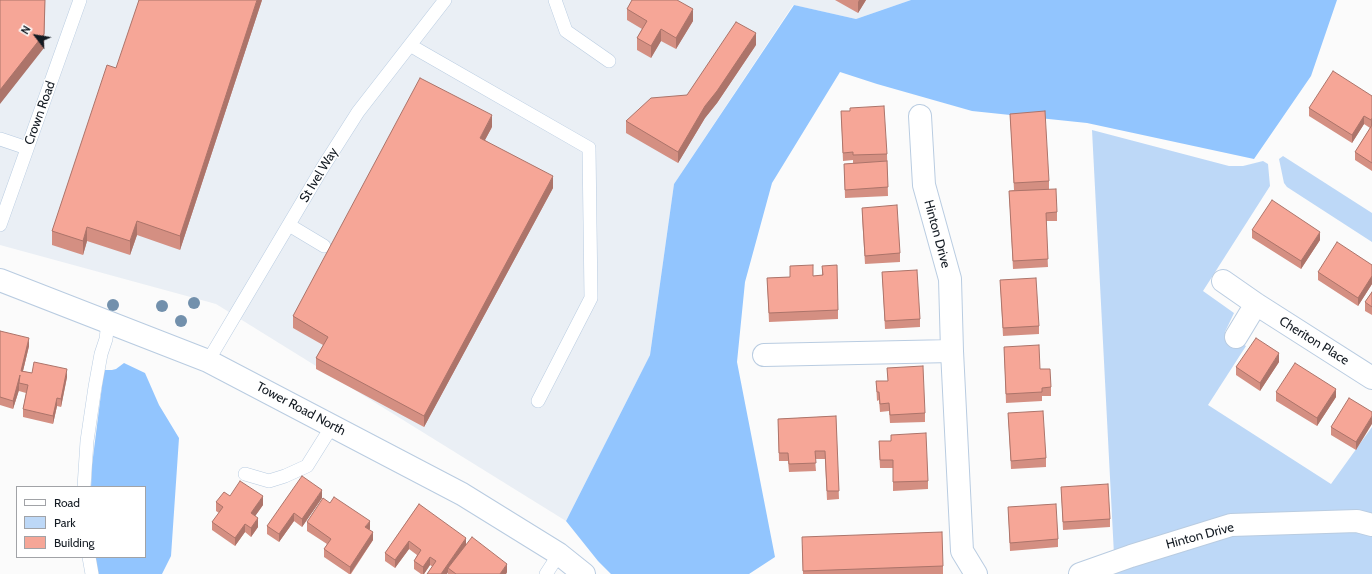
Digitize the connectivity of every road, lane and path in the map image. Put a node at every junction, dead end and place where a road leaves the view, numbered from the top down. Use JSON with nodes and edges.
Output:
{"nodes":[{"id":1,"x":80,"y":0,"type":"edge"},
{"id":2,"x":445,"y":0,"type":"edge"},
{"id":3,"x":555,"y":0,"type":"edge"},
{"id":4,"x":410,"y":45,"type":"junction"},
{"id":5,"x":609,"y":62,"type":"dead end"},
{"id":6,"x":920,"y":116,"type":"dead end"},
{"id":7,"x":0,"y":139,"type":"edge"},
{"id":8,"x":27,"y":148,"type":"junction"},
{"id":9,"x":0,"y":225,"type":"edge"},
{"id":10,"x":289,"y":225,"type":"junction"},
{"id":11,"x":324,"y":246,"type":"dead end"},
{"id":12,"x":0,"y":280,"type":"edge"},
{"id":13,"x":1223,"y":281,"type":"dead end"},
{"id":14,"x":1256,"y":304,"type":"junction"},
{"id":15,"x":108,"y":322,"type":"junction"},
{"id":16,"x":1236,"y":337,"type":"dead end"},
{"id":17,"x":952,"y":351,"type":"junction"},
{"id":18,"x":764,"y":355,"type":"dead end"},
{"id":19,"x":208,"y":361,"type":"junction"},
{"id":20,"x":1372,"y":378,"type":"edge"},
{"id":21,"x":538,"y":401,"type":"dead end"},
{"id":22,"x":332,"y":426,"type":"junction"},
{"id":23,"x":245,"y":474,"type":"dead end"},
{"id":24,"x":84,"y":486,"type":"edge"},
{"id":25,"x":1372,"y":525,"type":"edge"},
{"id":26,"x":559,"y":554,"type":"junction"},
{"id":27,"x":89,"y":558,"type":"edge"},
{"id":28,"x":92,"y":574,"type":"edge"},
{"id":29,"x":546,"y":574,"type":"edge"},
{"id":30,"x":584,"y":574,"type":"edge"},
{"id":31,"x":976,"y":574,"type":"edge"},
{"id":32,"x":1080,"y":574,"type":"edge"}],
"edges":[{"from":1,"to":8,"type":"lane","name":"Crown Road"},
{"from":2,"to":4,"type":"lane","name":"St Ivel Way"},
{"from":3,"to":5,"type":"lane"},
{"from":4,"to":10,"type":"lane","name":"St Ivel Way"},
{"from":4,"to":21,"type":"lane"},
{"from":6,"to":17,"type":"street","name":"Hinton Drive"},
{"from":7,"to":8,"type":"lane"},
{"from":8,"to":9,"type":"lane","name":"Crown Road"},
{"from":10,"to":11,"type":"lane"},
{"from":10,"to":19,"type":"lane","name":"St Ivel Way"},
{"from":12,"to":15,"type":"street","name":"Tower Road North"},
{"from":13,"to":14,"type":"street","name":"Cheriton Place"},
{"from":14,"to":16,"type":"street"},
{"from":14,"to":20,"type":"street","name":"Cheriton Place"},
{"from":15,"to":19,"type":"street","name":"Tower Road North"},
{"from":15,"to":24,"type":"lane"},
{"from":17,"to":18,"type":"street"},
{"from":17,"to":31,"type":"street","name":"Hinton Drive"},
{"from":19,"to":22,"type":"street","name":"Tower Road North"},
{"from":22,"to":23,"type":"lane"},
{"from":22,"to":26,"type":"street","name":"Tower Road North"},
{"from":25,"to":32,"type":"street","name":"Hinton Drive"},
{"from":26,"to":29,"type":"lane"},
{"from":26,"to":30,"type":"street","name":"Tower Road North"},
{"from":27,"to":28,"type":"lane"}]}
